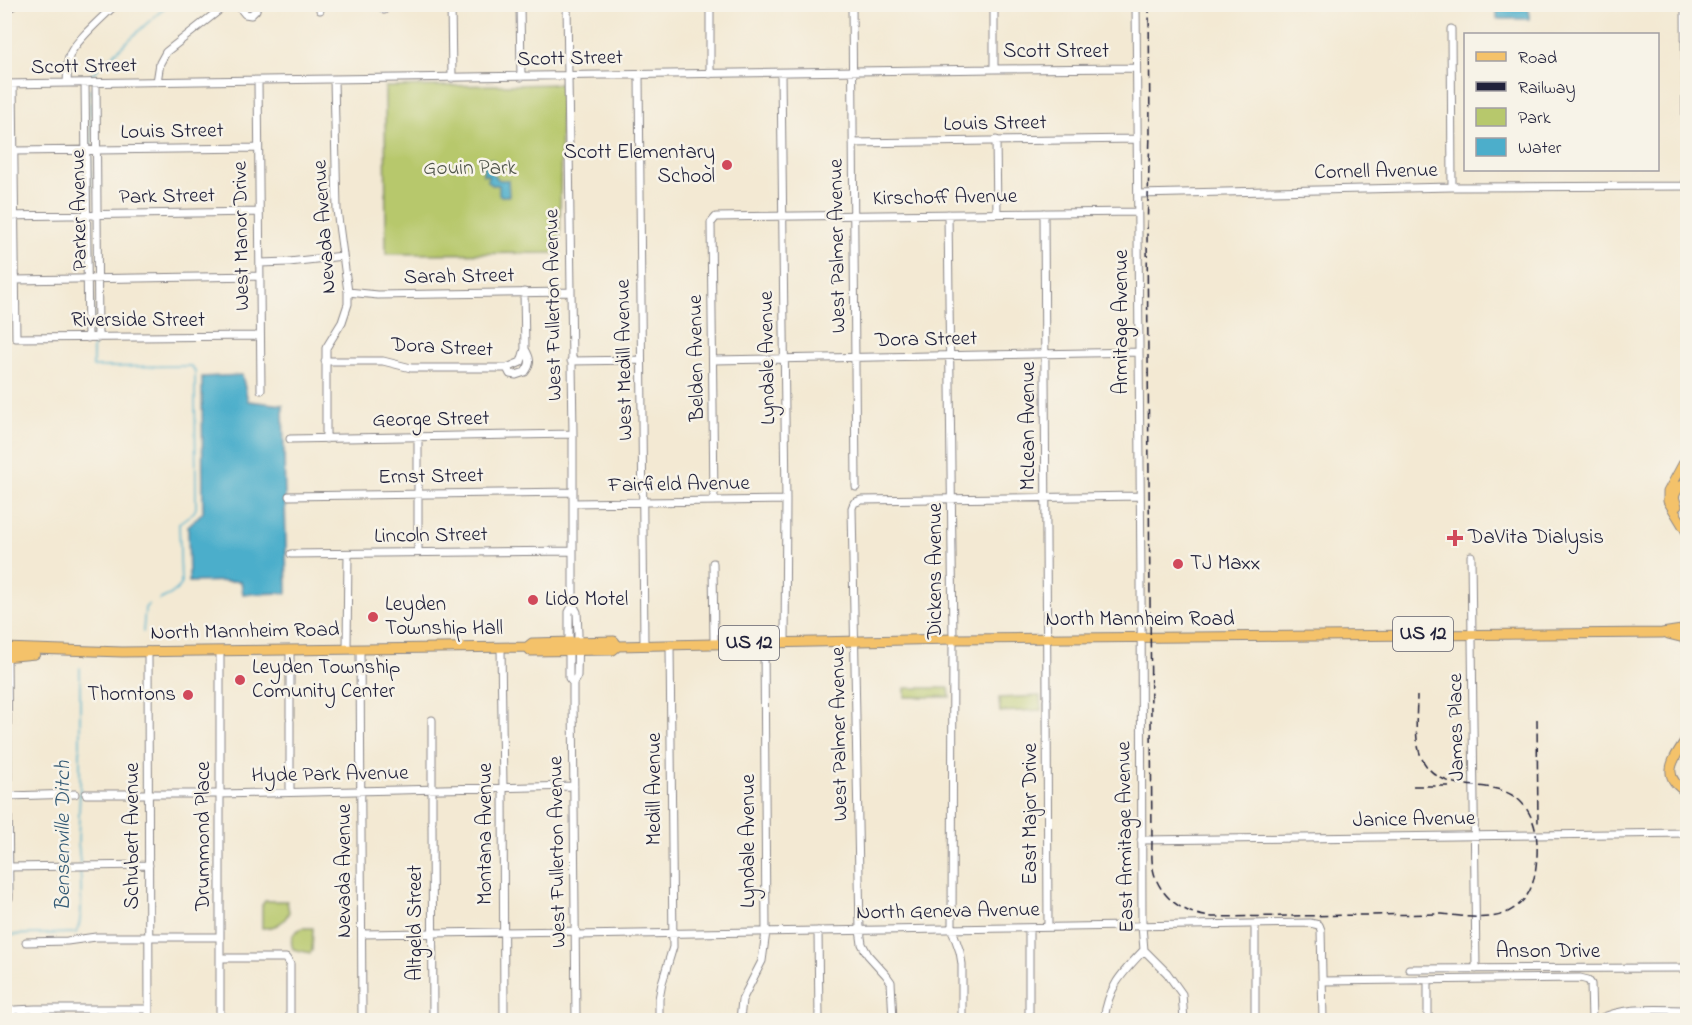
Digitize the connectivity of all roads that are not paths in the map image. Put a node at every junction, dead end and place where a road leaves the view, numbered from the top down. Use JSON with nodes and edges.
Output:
{"nodes":[{"id":1,"x":16,"y":4,"type":"edge"},
{"id":2,"x":116,"y":4,"type":"edge"},
{"id":3,"x":227,"y":4,"type":"edge"},
{"id":4,"x":237,"y":4,"type":"edge"},
{"id":5,"x":257,"y":4,"type":"edge"},
{"id":6,"x":451,"y":4,"type":"edge"},
{"id":7,"x":520,"y":4,"type":"edge"},
{"id":8,"x":567,"y":4,"type":"edge"},
{"id":9,"x":710,"y":4,"type":"edge"},
{"id":10,"x":852,"y":4,"type":"edge"},
{"id":11,"x":994,"y":4,"type":"edge"},
{"id":12,"x":1136,"y":4,"type":"edge"},
{"id":13,"x":1686,"y":4,"type":"edge"},
{"id":14,"x":4,"y":11,"type":"edge"},
{"id":15,"x":1451,"y":28,"type":"dead end"},
{"id":16,"x":1136,"y":68,"type":"junction"},
{"id":17,"x":1687,"y":68,"type":"edge"},
{"id":18,"x":994,"y":69,"type":"junction"},
{"id":19,"x":853,"y":72,"type":"junction"},
{"id":20,"x":781,"y":73,"type":"junction"},
{"id":21,"x":710,"y":74,"type":"junction"},
{"id":22,"x":639,"y":75,"type":"junction"},
{"id":23,"x":567,"y":76,"type":"junction"},
{"id":24,"x":521,"y":77,"type":"junction"},
{"id":25,"x":452,"y":78,"type":"junction"},
{"id":26,"x":334,"y":80,"type":"junction"},
{"id":27,"x":258,"y":81,"type":"junction"},
{"id":28,"x":157,"y":82,"type":"junction"},
{"id":29,"x":67,"y":83,"type":"junction"},
{"id":30,"x":85,"y":83,"type":"junction"},
{"id":31,"x":96,"y":83,"type":"junction"},
{"id":32,"x":4,"y":84,"type":"edge"},
{"id":33,"x":13,"y":84,"type":"junction"},
{"id":34,"x":1137,"y":139,"type":"junction"},
{"id":35,"x":996,"y":141,"type":"junction"},
{"id":36,"x":853,"y":143,"type":"junction"},
{"id":37,"x":258,"y":148,"type":"junction"},
{"id":38,"x":85,"y":150,"type":"junction"},
{"id":39,"x":96,"y":150,"type":"junction"},
{"id":40,"x":14,"y":151,"type":"junction"},
{"id":41,"x":1687,"y":186,"type":"edge"},
{"id":42,"x":1452,"y":187,"type":"junction"},
{"id":43,"x":1138,"y":194,"type":"junction"},
{"id":44,"x":259,"y":212,"type":"junction"},
{"id":45,"x":1138,"y":212,"type":"junction"},
{"id":46,"x":997,"y":213,"type":"junction"},
{"id":47,"x":1044,"y":213,"type":"junction"},
{"id":48,"x":86,"y":214,"type":"junction"},
{"id":49,"x":97,"y":214,"type":"junction"},
{"id":50,"x":948,"y":214,"type":"junction"},
{"id":51,"x":854,"y":215,"type":"junction"},
{"id":52,"x":4,"y":216,"type":"edge"},
{"id":53,"x":15,"y":216,"type":"junction"},
{"id":54,"x":783,"y":216,"type":"junction"},
{"id":55,"x":716,"y":218,"type":"joint"},
{"id":56,"x":343,"y":256,"type":"junction"},
{"id":57,"x":260,"y":263,"type":"junction"},
{"id":58,"x":260,"y":276,"type":"junction"},
{"id":59,"x":87,"y":279,"type":"junction"},
{"id":60,"x":98,"y":279,"type":"junction"},
{"id":61,"x":15,"y":280,"type":"junction"},
{"id":62,"x":348,"y":292,"type":"junction"},
{"id":63,"x":524,"y":292,"type":"junction"},
{"id":64,"x":570,"y":292,"type":"junction"},
{"id":65,"x":260,"y":336,"type":"junction"},
{"id":66,"x":88,"y":338,"type":"junction"},
{"id":67,"x":98,"y":338,"type":"junction"},
{"id":68,"x":1139,"y":352,"type":"junction"},
{"id":69,"x":1045,"y":354,"type":"junction"},
{"id":70,"x":950,"y":356,"type":"junction"},
{"id":71,"x":856,"y":357,"type":"junction"},
{"id":72,"x":784,"y":359,"type":"junction"},
{"id":73,"x":641,"y":360,"type":"junction"},
{"id":74,"x":714,"y":360,"type":"junction"},
{"id":75,"x":325,"y":361,"type":"junction"},
{"id":76,"x":571,"y":361,"type":"junction"},
{"id":77,"x":261,"y":390,"type":"dead end"},
{"id":78,"x":573,"y":434,"type":"junction"},
{"id":79,"x":418,"y":437,"type":"junction"},
{"id":80,"x":290,"y":439,"type":"dead end"},
{"id":81,"x":326,"y":439,"type":"junction"},
{"id":82,"x":1688,"y":455,"type":"edge"},
{"id":83,"x":1688,"y":484,"type":"edge"},
{"id":84,"x":856,"y":487,"type":"dead end"},
{"id":85,"x":573,"y":492,"type":"junction"},
{"id":86,"x":418,"y":494,"type":"junction"},
{"id":87,"x":289,"y":496,"type":"dead end"},
{"id":88,"x":1046,"y":496,"type":"junction"},
{"id":89,"x":1140,"y":496,"type":"junction"},
{"id":90,"x":952,"y":498,"type":"junction"},
{"id":91,"x":786,"y":500,"type":"junction"},
{"id":92,"x":714,"y":501,"type":"junction"},
{"id":93,"x":643,"y":502,"type":"junction"},
{"id":94,"x":573,"y":503,"type":"junction"},
{"id":95,"x":1688,"y":527,"type":"edge"},
{"id":96,"x":1688,"y":534,"type":"edge"},
{"id":97,"x":573,"y":551,"type":"junction"},
{"id":98,"x":418,"y":552,"type":"junction"},
{"id":99,"x":291,"y":554,"type":"dead end"},
{"id":100,"x":348,"y":554,"type":"junction"},
{"id":101,"x":1472,"y":556,"type":"dead end"},
{"id":102,"x":713,"y":563,"type":"dead end"},
{"id":103,"x":1688,"y":628,"type":"edge"},
{"id":104,"x":1662,"y":633,"type":"junction"},
{"id":105,"x":1472,"y":634,"type":"junction"},
{"id":106,"x":1141,"y":638,"type":"junction"},
{"id":107,"x":953,"y":639,"type":"junction"},
{"id":108,"x":1047,"y":639,"type":"junction"},
{"id":109,"x":1688,"y":639,"type":"edge"},
{"id":110,"x":855,"y":641,"type":"junction"},
{"id":111,"x":764,"y":643,"type":"junction"},
{"id":112,"x":785,"y":643,"type":"junction"},
{"id":113,"x":714,"y":644,"type":"junction"},
{"id":114,"x":644,"y":645,"type":"junction"},
{"id":115,"x":670,"y":645,"type":"junction"},
{"id":116,"x":574,"y":646,"type":"junction"},
{"id":117,"x":501,"y":648,"type":"junction"},
{"id":118,"x":347,"y":649,"type":"junction"},
{"id":119,"x":360,"y":649,"type":"junction"},
{"id":120,"x":290,"y":650,"type":"junction"},
{"id":121,"x":148,"y":651,"type":"junction"},
{"id":122,"x":220,"y":651,"type":"junction"},
{"id":123,"x":5,"y":654,"type":"edge"},
{"id":124,"x":432,"y":720,"type":"dead end"},
{"id":125,"x":1688,"y":736,"type":"edge"},
{"id":126,"x":1688,"y":744,"type":"edge"},
{"id":127,"x":1688,"y":783,"type":"edge"},
{"id":128,"x":574,"y":786,"type":"junction"},
{"id":129,"x":503,"y":788,"type":"junction"},
{"id":130,"x":432,"y":789,"type":"junction"},
{"id":131,"x":361,"y":791,"type":"junction"},
{"id":132,"x":290,"y":792,"type":"junction"},
{"id":133,"x":1688,"y":793,"type":"edge"},
{"id":134,"x":75,"y":794,"type":"dead end"},
{"id":135,"x":86,"y":794,"type":"dead end"},
{"id":136,"x":149,"y":794,"type":"junction"},
{"id":137,"x":220,"y":794,"type":"junction"},
{"id":138,"x":8,"y":796,"type":"junction"},
{"id":139,"x":1688,"y":833,"type":"edge"},
{"id":140,"x":1475,"y":836,"type":"junction"},
{"id":141,"x":1141,"y":840,"type":"junction"},
{"id":142,"x":150,"y":866,"type":"junction"},
{"id":143,"x":9,"y":867,"type":"junction"},
{"id":144,"x":9,"y":898,"type":"dead end"},
{"id":145,"x":1255,"y":925,"type":"junction"},
{"id":146,"x":1142,"y":926,"type":"junction"},
{"id":147,"x":1048,"y":927,"type":"junction"},
{"id":148,"x":1029,"y":928,"type":"junction"},
{"id":149,"x":952,"y":929,"type":"junction"},
{"id":150,"x":860,"y":930,"type":"junction"},
{"id":151,"x":818,"y":931,"type":"junction"},
{"id":152,"x":503,"y":932,"type":"junction"},
{"id":153,"x":766,"y":932,"type":"junction"},
{"id":154,"x":432,"y":933,"type":"junction"},
{"id":155,"x":576,"y":933,"type":"junction"},
{"id":156,"x":673,"y":933,"type":"junction"},
{"id":157,"x":362,"y":934,"type":"junction"},
{"id":158,"x":150,"y":936,"type":"junction"},
{"id":159,"x":220,"y":937,"type":"junction"},
{"id":160,"x":26,"y":942,"type":"dead end"},
{"id":161,"x":1144,"y":950,"type":"junction"},
{"id":162,"x":220,"y":958,"type":"junction"},
{"id":163,"x":1688,"y":968,"type":"edge"},
{"id":164,"x":1409,"y":969,"type":"dead end"},
{"id":165,"x":1476,"y":969,"type":"junction"},
{"id":166,"x":1428,"y":980,"type":"junction"},
{"id":167,"x":1323,"y":981,"type":"junction"},
{"id":168,"x":149,"y":1010,"type":"junction"},
{"id":169,"x":1688,"y":1010,"type":"edge"},
{"id":170,"x":1629,"y":1011,"type":"junction"},
{"id":171,"x":8,"y":1017,"type":"edge"},
{"id":172,"x":149,"y":1020,"type":"edge"},
{"id":173,"x":220,"y":1020,"type":"edge"},
{"id":174,"x":290,"y":1020,"type":"edge"},
{"id":175,"x":362,"y":1020,"type":"edge"},
{"id":176,"x":433,"y":1020,"type":"edge"},
{"id":177,"x":504,"y":1020,"type":"edge"},
{"id":178,"x":576,"y":1020,"type":"edge"},
{"id":179,"x":659,"y":1020,"type":"edge"},
{"id":180,"x":740,"y":1020,"type":"edge"},
{"id":181,"x":819,"y":1020,"type":"edge"},
{"id":182,"x":893,"y":1020,"type":"edge"},
{"id":183,"x":962,"y":1020,"type":"edge"},
{"id":184,"x":1029,"y":1020,"type":"edge"},
{"id":185,"x":1104,"y":1020,"type":"edge"},
{"id":186,"x":1184,"y":1020,"type":"edge"},
{"id":187,"x":1255,"y":1020,"type":"edge"},
{"id":188,"x":1323,"y":1020,"type":"edge"},
{"id":189,"x":1428,"y":1020,"type":"edge"},
{"id":190,"x":1592,"y":1020,"type":"edge"},
{"id":191,"x":1598,"y":1020,"type":"edge"},
{"id":192,"x":1629,"y":1020,"type":"edge"}],
"edges":[{"from":1,"to":14,"type":"street"},
{"from":2,"to":29,"type":"street"},
{"from":3,"to":28,"type":"street"},
{"from":4,"to":5,"type":"street"},
{"from":6,"to":25,"type":"street"},
{"from":7,"to":24,"type":"street"},
{"from":8,"to":23,"type":"street","name":"West Fullerton Avenue"},
{"from":9,"to":21,"type":"street"},
{"from":10,"to":19,"type":"street","name":"West Palmer Avenue"},
{"from":11,"to":18,"type":"street"},
{"from":12,"to":16,"type":"street","name":"Armitage Avenue"},
{"from":13,"to":17,"type":"street"},
{"from":15,"to":42,"type":"street"},
{"from":16,"to":18,"type":"street","name":"Scott Street"},
{"from":16,"to":34,"type":"street","name":"Armitage Avenue"},
{"from":17,"to":41,"type":"street"},
{"from":18,"to":19,"type":"street","name":"Scott Street"},
{"from":19,"to":20,"type":"street","name":"Scott Street"},
{"from":19,"to":36,"type":"street","name":"West Palmer Avenue"},
{"from":20,"to":21,"type":"street","name":"Scott Street"},
{"from":20,"to":54,"type":"street","name":"Lyndale Avenue"},
{"from":21,"to":22,"type":"street","name":"Scott Street"},
{"from":22,"to":23,"type":"street","name":"Scott Street"},
{"from":22,"to":73,"type":"street","name":"West Medill Avenue"},
{"from":23,"to":24,"type":"street","name":"Scott Street"},
{"from":23,"to":64,"type":"street","name":"West Fullerton Avenue"},
{"from":24,"to":25,"type":"street","name":"Scott Street"},
{"from":25,"to":26,"type":"street","name":"Scott Street"},
{"from":26,"to":27,"type":"street","name":"Scott Street"},
{"from":26,"to":56,"type":"street","name":"Nevada Avenue"},
{"from":27,"to":28,"type":"street","name":"Scott Street"},
{"from":27,"to":37,"type":"street","name":"West Manor Drive"},
{"from":28,"to":31,"type":"street","name":"Scott Street"},
{"from":29,"to":30,"type":"street","name":"Scott Street"},
{"from":29,"to":33,"type":"street","name":"Scott Street"},
{"from":30,"to":31,"type":"street","name":"Scott Street"},
{"from":30,"to":38,"type":"street","name":"Parker Avenue"},
{"from":31,"to":39,"type":"street","name":"Parker Avenue"},
{"from":32,"to":33,"type":"street","name":"Scott Street"},
{"from":33,"to":40,"type":"street"},
{"from":34,"to":35,"type":"street","name":"Louis Street"},
{"from":34,"to":43,"type":"street","name":"Armitage Avenue"},
{"from":35,"to":36,"type":"street","name":"Louis Street"},
{"from":35,"to":46,"type":"street"},
{"from":36,"to":51,"type":"street","name":"West Palmer Avenue"},
{"from":37,"to":39,"type":"street","name":"Louis Street"},
{"from":37,"to":44,"type":"street","name":"West Manor Drive"},
{"from":38,"to":39,"type":"street","name":"Louis Street"},
{"from":38,"to":40,"type":"street","name":"Louis Street"},
{"from":38,"to":48,"type":"street","name":"Parker Avenue"},
{"from":39,"to":49,"type":"street","name":"Parker Avenue"},
{"from":40,"to":53,"type":"street"},
{"from":41,"to":42,"type":"street","name":"Cornell Avenue"},
{"from":42,"to":43,"type":"street","name":"Cornell Avenue"},
{"from":43,"to":45,"type":"street","name":"Armitage Avenue"},
{"from":44,"to":49,"type":"street","name":"Park Street"},
{"from":44,"to":57,"type":"street","name":"West Manor Drive"},
{"from":45,"to":47,"type":"street","name":"Kirschoff Avenue"},
{"from":45,"to":68,"type":"street","name":"Armitage Avenue"},
{"from":46,"to":47,"type":"street","name":"Kirschoff Avenue"},
{"from":46,"to":50,"type":"street","name":"Kirschoff Avenue"},
{"from":47,"to":69,"type":"street","name":"McLean Avenue"},
{"from":48,"to":49,"type":"street","name":"Park Street"},
{"from":48,"to":53,"type":"street","name":"Park Street"},
{"from":48,"to":59,"type":"street","name":"Parker Avenue"},
{"from":49,"to":60,"type":"street","name":"Parker Avenue"},
{"from":50,"to":51,"type":"street","name":"Kirschoff Avenue"},
{"from":50,"to":70,"type":"street","name":"Dickens Avenue"},
{"from":51,"to":54,"type":"street","name":"Kirschoff Avenue"},
{"from":51,"to":71,"type":"street","name":"West Palmer Avenue"},
{"from":52,"to":53,"type":"street","name":"Park Street"},
{"from":53,"to":61,"type":"street"},
{"from":54,"to":55,"type":"street","name":"Kirschoff Avenue"},
{"from":54,"to":72,"type":"street","name":"Lyndale Avenue"},
{"from":55,"to":74,"type":"street","name":"Belden Avenue"},
{"from":56,"to":57,"type":"street"},
{"from":56,"to":62,"type":"street","name":"Nevada Avenue"},
{"from":57,"to":58,"type":"street","name":"West Manor Drive"},
{"from":58,"to":60,"type":"street"},
{"from":58,"to":65,"type":"street","name":"West Manor Drive"},
{"from":59,"to":60,"type":"street"},
{"from":59,"to":61,"type":"street"},
{"from":59,"to":66,"type":"street","name":"Parker Avenue"},
{"from":60,"to":67,"type":"street","name":"Parker Avenue"},
{"from":61,"to":66,"type":"street","name":"Riverside Street"},
{"from":62,"to":63,"type":"street","name":"Sarah Street"},
{"from":62,"to":75,"type":"street","name":"Nevada Avenue"},
{"from":63,"to":64,"type":"street","name":"Sarah Street"},
{"from":63,"to":75,"type":"street","name":"Dora Street"},
{"from":64,"to":76,"type":"street","name":"West Fullerton Avenue"},
{"from":65,"to":67,"type":"street","name":"Riverside Street"},
{"from":65,"to":77,"type":"street","name":"West Manor Drive"},
{"from":66,"to":67,"type":"street","name":"Riverside Street"},
{"from":68,"to":69,"type":"street","name":"Dora Street"},
{"from":68,"to":89,"type":"street","name":"Armitage Avenue"},
{"from":69,"to":70,"type":"street","name":"Dora Street"},
{"from":69,"to":88,"type":"street","name":"McLean Avenue"},
{"from":70,"to":71,"type":"street","name":"Dora Street"},
{"from":70,"to":90,"type":"street","name":"Dickens Avenue"},
{"from":71,"to":72,"type":"street","name":"Dora Street"},
{"from":71,"to":84,"type":"street","name":"West Palmer Avenue"},
{"from":72,"to":74,"type":"street","name":"Dora Street"},
{"from":72,"to":91,"type":"street","name":"Lyndale Avenue"},
{"from":73,"to":76,"type":"street"},
{"from":73,"to":93,"type":"street","name":"West Medill Avenue"},
{"from":74,"to":92,"type":"street","name":"Belden Avenue"},
{"from":75,"to":81,"type":"street","name":"Nevada Avenue"},
{"from":76,"to":78,"type":"street","name":"West Fullerton Avenue"},
{"from":78,"to":79,"type":"street","name":"George Street"},
{"from":78,"to":85,"type":"street","name":"West Fullerton Avenue"},
{"from":79,"to":81,"type":"street","name":"George Street"},
{"from":79,"to":86,"type":"street"},
{"from":80,"to":81,"type":"street","name":"George Street"},
{"from":82,"to":96,"type":"main road"},
{"from":83,"to":95,"type":"main road"},
{"from":85,"to":86,"type":"street","name":"Ernst Street"},
{"from":85,"to":94,"type":"street","name":"West Fullerton Avenue"},
{"from":86,"to":87,"type":"street","name":"Ernst Street"},
{"from":86,"to":98,"type":"street"},
{"from":88,"to":89,"type":"street"},
{"from":88,"to":90,"type":"street"},
{"from":88,"to":108,"type":"street","name":"McLean Avenue"},
{"from":89,"to":106,"type":"street","name":"Armitage Avenue"},
{"from":90,"to":107,"type":"street","name":"Dickens Avenue"},
{"from":90,"to":110,"type":"street","name":"West Palmer Avenue"},
{"from":91,"to":92,"type":"street","name":"Fairfield Avenue"},
{"from":91,"to":112,"type":"street","name":"Lyndale Avenue"},
{"from":92,"to":93,"type":"street","name":"Fairfield Avenue"},
{"from":93,"to":94,"type":"street","name":"Fairfield Avenue"},
{"from":93,"to":114,"type":"street","name":"West Medill Avenue"},
{"from":94,"to":97,"type":"street","name":"West Fullerton Avenue"},
{"from":97,"to":98,"type":"street","name":"Lincoln Street"},
{"from":97,"to":116,"type":"street","name":"West Fullerton Avenue"},
{"from":98,"to":100,"type":"street","name":"Lincoln Street"},
{"from":99,"to":100,"type":"street","name":"Lincoln Street"},
{"from":100,"to":118,"type":"street"},
{"from":101,"to":105,"type":"street","name":"James Place"},
{"from":102,"to":113,"type":"street"},
{"from":103,"to":104,"type":"main road","name":"North Mannheim Road","number":"US 12"},
{"from":104,"to":105,"type":"main road","name":"North Mannheim Road","number":"US 12"},
{"from":104,"to":109,"type":"main road","name":"North Mannheim Road","number":"US 12"},
{"from":105,"to":106,"type":"main road","name":"North Mannheim Road","number":"US 12"},
{"from":105,"to":140,"type":"street","name":"James Place"},
{"from":106,"to":108,"type":"main road","name":"North Mannheim Road","number":"US 12"},
{"from":106,"to":141,"type":"street","name":"East Armitage Avenue"},
{"from":107,"to":108,"type":"main road","name":"North Mannheim Road","number":"US 12"},
{"from":107,"to":110,"type":"main road","name":"North Mannheim Road","number":"US 12"},
{"from":107,"to":149,"type":"street","name":"Dickens Avenue"},
{"from":108,"to":147,"type":"street","name":"East Major Drive"},
{"from":110,"to":112,"type":"main road","name":"North Mannheim Road","number":"US 12"},
{"from":110,"to":150,"type":"street","name":"West Palmer Avenue"},
{"from":111,"to":112,"type":"main road","name":"North Mannheim Road","number":"US 12"},
{"from":111,"to":113,"type":"main road","name":"North Mannheim Road","number":"US 12"},
{"from":111,"to":153,"type":"street","name":"Lyndale Avenue"},
{"from":113,"to":115,"type":"main road","name":"North Mannheim Road","number":"US 12"},
{"from":114,"to":115,"type":"main road","name":"North Mannheim Road","number":"US 12"},
{"from":114,"to":116,"type":"main road","name":"North Mannheim Road","number":"US 12"},
{"from":115,"to":156,"type":"street","name":"Medill Avenue"},
{"from":116,"to":117,"type":"main road","name":"North Mannheim Road","number":"US 12"},
{"from":116,"to":128,"type":"street","name":"West Fullerton Avenue"},
{"from":117,"to":119,"type":"main road","name":"North Mannheim Road","number":"US 12"},
{"from":117,"to":129,"type":"street","name":"Montana Avenue"},
{"from":118,"to":119,"type":"main road","name":"North Mannheim Road","number":"US 12"},
{"from":118,"to":120,"type":"main road","name":"North Mannheim Road","number":"US 12"},
{"from":119,"to":131,"type":"street","name":"Nevada Avenue"},
{"from":120,"to":122,"type":"main road","name":"North Mannheim Road","number":"US 12"},
{"from":120,"to":132,"type":"street"},
{"from":121,"to":122,"type":"main road","name":"North Mannheim Road","number":"US 12"},
{"from":121,"to":123,"type":"main road","name":"North Mannheim Road","number":"US 12"},
{"from":121,"to":136,"type":"street","name":"Schubert Avenue"},
{"from":122,"to":137,"type":"street","name":"Drummond Place"},
{"from":123,"to":138,"type":"street"},
{"from":124,"to":130,"type":"street","name":"Altgeld Street"},
{"from":125,"to":133,"type":"main road"},
{"from":126,"to":127,"type":"main road"},
{"from":128,"to":129,"type":"street","name":"Hyde Park Avenue"},
{"from":128,"to":155,"type":"street","name":"West Fullerton Avenue"},
{"from":129,"to":130,"type":"street","name":"Hyde Park Avenue"},
{"from":129,"to":152,"type":"street","name":"Montana Avenue"},
{"from":130,"to":131,"type":"street","name":"Hyde Park Avenue"},
{"from":130,"to":154,"type":"street","name":"Altgeld Street"},
{"from":131,"to":132,"type":"street","name":"Hyde Park Avenue"},
{"from":131,"to":157,"type":"street","name":"Nevada Avenue"},
{"from":132,"to":137,"type":"street","name":"Hyde Park Avenue"},
{"from":134,"to":138,"type":"street"},
{"from":135,"to":136,"type":"street","name":"Hyde Park Avenue"},
{"from":136,"to":137,"type":"street","name":"Hyde Park Avenue"},
{"from":136,"to":142,"type":"street","name":"Schubert Avenue"},
{"from":137,"to":159,"type":"street","name":"Drummond Place"},
{"from":138,"to":143,"type":"street"},
{"from":139,"to":140,"type":"street","name":"Janice Avenue"},
{"from":140,"to":141,"type":"street","name":"Janice Avenue"},
{"from":140,"to":165,"type":"street","name":"James Place"},
{"from":141,"to":146,"type":"street","name":"East Armitage Avenue"},
{"from":142,"to":143,"type":"street"},
{"from":142,"to":158,"type":"street","name":"Schubert Avenue"},
{"from":143,"to":144,"type":"street"},
{"from":145,"to":146,"type":"street","name":"North Geneva Avenue"},
{"from":145,"to":167,"type":"street","name":"North Geneva Avenue"},
{"from":145,"to":187,"type":"street"},
{"from":146,"to":147,"type":"street","name":"North Geneva Avenue"},
{"from":146,"to":161,"type":"street","name":"East Armitage Avenue"},
{"from":147,"to":148,"type":"street","name":"North Geneva Avenue"},
{"from":148,"to":149,"type":"street","name":"North Geneva Avenue"},
{"from":148,"to":184,"type":"street"},
{"from":149,"to":150,"type":"street","name":"North Geneva Avenue"},
{"from":149,"to":183,"type":"street","name":"Dickens Avenue"},
{"from":150,"to":151,"type":"street","name":"North Geneva Avenue"},
{"from":150,"to":182,"type":"street","name":"West Palmer Avenue"},
{"from":151,"to":153,"type":"street","name":"North Geneva Avenue"},
{"from":151,"to":181,"type":"street"},
{"from":152,"to":154,"type":"street","name":"North Geneva Avenue"},
{"from":152,"to":155,"type":"street","name":"North Geneva Avenue"},
{"from":152,"to":177,"type":"street","name":"Montana Avenue"},
{"from":153,"to":156,"type":"street","name":"North Geneva Avenue"},
{"from":153,"to":180,"type":"street","name":"Lyndale Avenue"},
{"from":154,"to":157,"type":"street","name":"North Geneva Avenue"},
{"from":154,"to":176,"type":"street","name":"Altgeld Street"},
{"from":155,"to":156,"type":"street","name":"North Geneva Avenue"},
{"from":155,"to":178,"type":"street","name":"West Fullerton Avenue"},
{"from":156,"to":179,"type":"street","name":"Medill Avenue"},
{"from":157,"to":175,"type":"street","name":"Nevada Avenue"},
{"from":158,"to":159,"type":"street"},
{"from":158,"to":160,"type":"street"},
{"from":158,"to":168,"type":"street","name":"Schubert Avenue"},
{"from":159,"to":162,"type":"street","name":"Drummond Place"},
{"from":161,"to":185,"type":"street"},
{"from":161,"to":186,"type":"street","name":"East Armitage Avenue"},
{"from":162,"to":173,"type":"street","name":"Drummond Place"},
{"from":162,"to":174,"type":"street"},
{"from":163,"to":165,"type":"street","name":"Anson Drive"},
{"from":164,"to":165,"type":"street","name":"Anson Drive"},
{"from":166,"to":167,"type":"street"},
{"from":166,"to":189,"type":"street"},
{"from":166,"to":190,"type":"street"},
{"from":167,"to":188,"type":"street"},
{"from":168,"to":171,"type":"street"},
{"from":168,"to":172,"type":"street","name":"Schubert Avenue"},
{"from":169,"to":170,"type":"street"},
{"from":170,"to":191,"type":"street"},
{"from":170,"to":192,"type":"street"}]}
